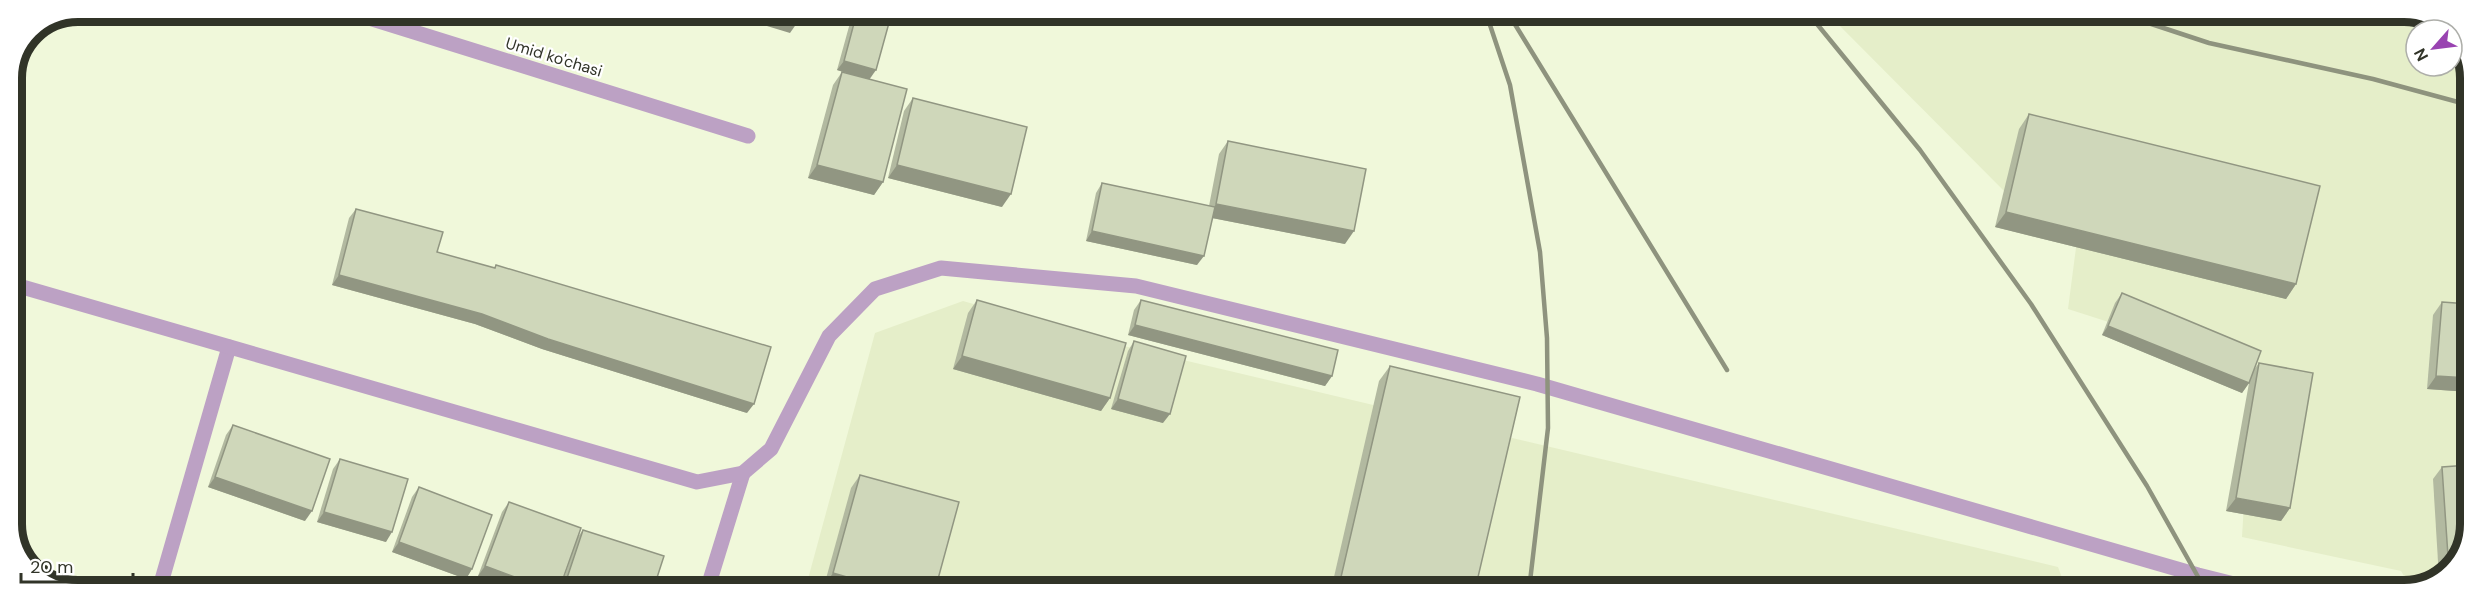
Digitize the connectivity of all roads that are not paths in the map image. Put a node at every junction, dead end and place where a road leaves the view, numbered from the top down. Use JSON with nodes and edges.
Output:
{"nodes":[{"id":1,"x":382,"y":22,"type":"edge"},
{"id":2,"x":748,"y":136,"type":"dead end"},
{"id":3,"x":22,"y":288,"type":"edge"},
{"id":4,"x":229,"y":347,"type":"junction"},
{"id":5,"x":743,"y":472,"type":"junction"},
{"id":6,"x":162,"y":580,"type":"edge"},
{"id":7,"x":710,"y":580,"type":"edge"},
{"id":8,"x":2218,"y":580,"type":"edge"}],
"edges":[{"from":1,"to":2,"type":"street","name":"Umid ko'chasi"},
{"from":3,"to":4,"type":"street"},
{"from":4,"to":5,"type":"street"},
{"from":4,"to":6,"type":"street"},
{"from":5,"to":7,"type":"street"},
{"from":5,"to":8,"type":"street"}]}
